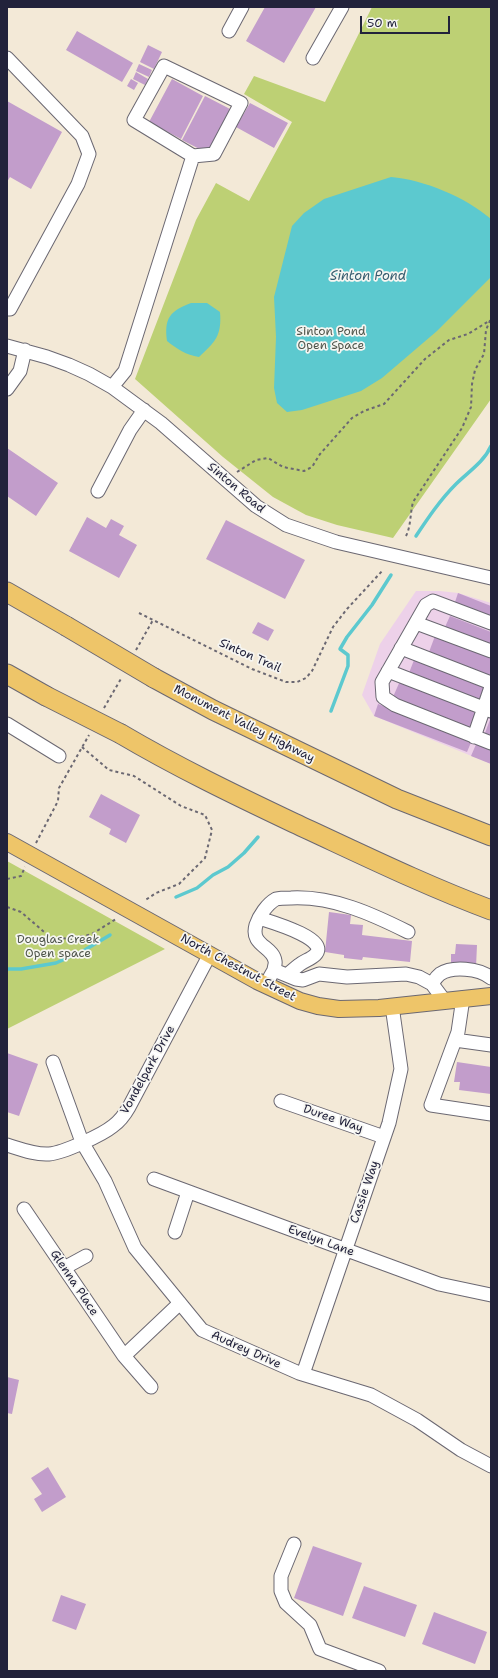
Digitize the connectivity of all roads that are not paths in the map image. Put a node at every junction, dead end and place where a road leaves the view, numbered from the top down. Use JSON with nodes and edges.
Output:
{"nodes":[{"id":1,"x":242,"y":7,"type":"edge"},
{"id":2,"x":342,"y":7,"type":"edge"},
{"id":3,"x":229,"y":31,"type":"dead end"},
{"id":4,"x":7,"y":58,"type":"edge"},
{"id":5,"x":312,"y":58,"type":"dead end"},
{"id":6,"x":193,"y":156,"type":"junction"},
{"id":7,"x":7,"y":309,"type":"edge"},
{"id":8,"x":7,"y":346,"type":"edge"},
{"id":9,"x":25,"y":350,"type":"junction"},
{"id":10,"x":112,"y":387,"type":"junction"},
{"id":11,"x":7,"y":389,"type":"edge"},
{"id":12,"x":144,"y":410,"type":"junction"},
{"id":13,"x":98,"y":491,"type":"dead end"},
{"id":14,"x":491,"y":578,"type":"edge"},
{"id":15,"x":7,"y":592,"type":"edge"},
{"id":16,"x":416,"y":623,"type":"junction"},
{"id":17,"x":491,"y":623,"type":"edge"},
{"id":18,"x":402,"y":648,"type":"junction"},
{"id":19,"x":491,"y":651,"type":"edge"},
{"id":20,"x":388,"y":671,"type":"junction"},
{"id":21,"x":7,"y":674,"type":"edge"},
{"id":22,"x":491,"y":683,"type":"edge"},
{"id":23,"x":491,"y":687,"type":"edge"},
{"id":24,"x":487,"y":709,"type":"edge"},
{"id":25,"x":7,"y":724,"type":"edge"},
{"id":26,"x":474,"y":736,"type":"junction"},
{"id":27,"x":491,"y":744,"type":"edge"},
{"id":28,"x":59,"y":756,"type":"dead end"},
{"id":29,"x":491,"y":836,"type":"edge"},
{"id":30,"x":7,"y":842,"type":"edge"},
{"id":31,"x":491,"y":910,"type":"edge"},
{"id":32,"x":259,"y":918,"type":"junction"},
{"id":33,"x":408,"y":932,"type":"dead end"},
{"id":34,"x":210,"y":954,"type":"junction"},
{"id":35,"x":274,"y":970,"type":"junction"},
{"id":36,"x":287,"y":975,"type":"junction"},
{"id":37,"x":491,"y":978,"type":"edge"},
{"id":38,"x":432,"y":984,"type":"junction"},
{"id":39,"x":266,"y":986,"type":"junction"},
{"id":40,"x":491,"y":996,"type":"edge"},
{"id":41,"x":463,"y":998,"type":"junction"},
{"id":42,"x":444,"y":1000,"type":"junction"},
{"id":43,"x":392,"y":1006,"type":"junction"},
{"id":44,"x":455,"y":1040,"type":"junction"},
{"id":45,"x":491,"y":1045,"type":"edge"},
{"id":46,"x":53,"y":1062,"type":"dead end"},
{"id":47,"x":281,"y":1101,"type":"dead end"},
{"id":48,"x":491,"y":1114,"type":"edge"},
{"id":49,"x":384,"y":1137,"type":"junction"},
{"id":50,"x":82,"y":1142,"type":"junction"},
{"id":51,"x":7,"y":1145,"type":"edge"},
{"id":52,"x":154,"y":1179,"type":"dead end"},
{"id":53,"x":188,"y":1192,"type":"junction"},
{"id":54,"x":24,"y":1210,"type":"dead end"},
{"id":55,"x":176,"y":1232,"type":"dead end"},
{"id":56,"x":345,"y":1250,"type":"junction"},
{"id":57,"x":86,"y":1256,"type":"dead end"},
{"id":58,"x":64,"y":1268,"type":"junction"},
{"id":59,"x":491,"y":1294,"type":"edge"},
{"id":60,"x":180,"y":1303,"type":"junction"},
{"id":61,"x":124,"y":1356,"type":"junction"},
{"id":62,"x":303,"y":1374,"type":"junction"},
{"id":63,"x":151,"y":1387,"type":"dead end"},
{"id":64,"x":491,"y":1466,"type":"edge"},
{"id":65,"x":294,"y":1544,"type":"dead end"},
{"id":66,"x":379,"y":1671,"type":"edge"}],
"edges":[{"from":1,"to":3,"type":"street"},
{"from":2,"to":5,"type":"street"},
{"from":4,"to":7,"type":"street"},
{"from":6,"to":6,"type":"street"},
{"from":6,"to":10,"type":"street"},
{"from":8,"to":9,"type":"street","name":"Sinton Road"},
{"from":9,"to":10,"type":"street","name":"Sinton Road"},
{"from":9,"to":11,"type":"street"},
{"from":10,"to":12,"type":"street","name":"Sinton Road"},
{"from":12,"to":13,"type":"street"},
{"from":12,"to":14,"type":"street","name":"Sinton Road"},
{"from":15,"to":29,"type":"highway","name":"Monument Valley Highway","bridge":true},
{"from":16,"to":17,"type":"street"},
{"from":16,"to":18,"type":"street"},
{"from":16,"to":19,"type":"street"},
{"from":18,"to":20,"type":"street"},
{"from":18,"to":22,"type":"street"},
{"from":20,"to":24,"type":"street"},
{"from":20,"to":26,"type":"street"},
{"from":21,"to":31,"type":"highway","bridge":true},
{"from":23,"to":24,"type":"street"},
{"from":24,"to":26,"type":"street"},
{"from":25,"to":28,"type":"street"},
{"from":26,"to":27,"type":"street"},
{"from":30,"to":34,"type":"main road","name":"North Chestnut Street"},
{"from":32,"to":33,"type":"street"},
{"from":32,"to":35,"type":"street"},
{"from":32,"to":36,"type":"street"},
{"from":34,"to":39,"type":"main road","name":"North Chestnut Street"},
{"from":34,"to":50,"type":"street","name":"Vondelpark Drive"},
{"from":35,"to":36,"type":"street"},
{"from":35,"to":39,"type":"street"},
{"from":36,"to":38,"type":"street"},
{"from":37,"to":38,"type":"street"},
{"from":38,"to":42,"type":"street"},
{"from":39,"to":43,"type":"main road","name":"North Chestnut Street"},
{"from":40,"to":41,"type":"main road","name":"North Chestnut Street"},
{"from":41,"to":42,"type":"main road","name":"North Chestnut Street"},
{"from":41,"to":44,"type":"street"},
{"from":42,"to":43,"type":"main road","name":"North Chestnut Street"},
{"from":43,"to":49,"type":"street","name":"Cassie Way"},
{"from":44,"to":45,"type":"street"},
{"from":44,"to":48,"type":"street"},
{"from":46,"to":50,"type":"street","name":"Audrey Drive"},
{"from":47,"to":49,"type":"street","name":"Duree Way"},
{"from":49,"to":56,"type":"street","name":"Cassie Way"},
{"from":50,"to":51,"type":"street","name":"Vondelpark Drive"},
{"from":50,"to":60,"type":"street","name":"Audrey Drive"},
{"from":52,"to":53,"type":"street","name":"Evelyn Lane"},
{"from":53,"to":55,"type":"street"},
{"from":53,"to":56,"type":"street","name":"Evelyn Lane"},
{"from":54,"to":58,"type":"street","name":"Glenna Place"},
{"from":56,"to":59,"type":"street","name":"Evelyn Lane"},
{"from":56,"to":62,"type":"street","name":"Cassie Way"},
{"from":57,"to":58,"type":"street"},
{"from":58,"to":61,"type":"street","name":"Glenna Place"},
{"from":60,"to":61,"type":"street"},
{"from":60,"to":62,"type":"street","name":"Audrey Drive"},
{"from":61,"to":63,"type":"street","name":"Glenna Place"},
{"from":62,"to":64,"type":"street","name":"Audrey Drive"},
{"from":65,"to":66,"type":"street"}]}
